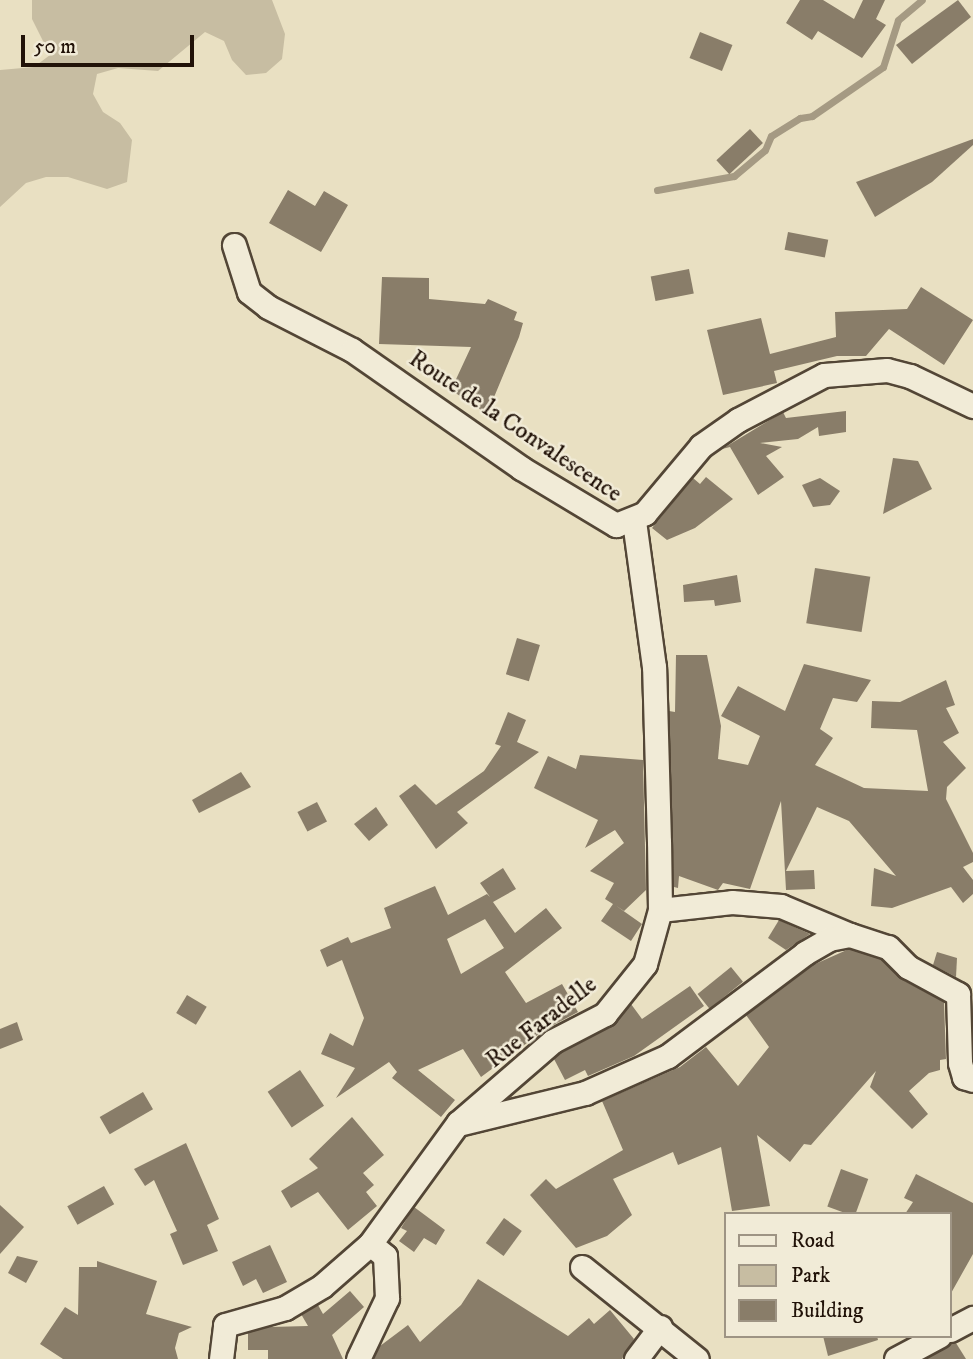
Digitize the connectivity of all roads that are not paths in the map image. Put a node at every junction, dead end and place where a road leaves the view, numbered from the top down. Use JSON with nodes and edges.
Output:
{"nodes":[{"id":1,"x":234,"y":245,"type":"dead end"},
{"id":2,"x":973,"y":406,"type":"edge"},
{"id":3,"x":634,"y":521,"type":"junction"},
{"id":4,"x":660,"y":910,"type":"junction"},
{"id":5,"x":850,"y":935,"type":"junction"},
{"id":6,"x":966,"y":998,"type":"edge"},
{"id":7,"x":973,"y":1080,"type":"edge"},
{"id":8,"x":458,"y":1123,"type":"junction"},
{"id":9,"x":370,"y":1244,"type":"junction"},
{"id":10,"x":582,"y":1267,"type":"dead end"},
{"id":11,"x":973,"y":1318,"type":"edge"},
{"id":12,"x":660,"y":1327,"type":"junction"},
{"id":13,"x":952,"y":1329,"type":"edge"},
{"id":14,"x":935,"y":1338,"type":"edge"},
{"id":15,"x":221,"y":1359,"type":"edge"},
{"id":16,"x":358,"y":1359,"type":"edge"},
{"id":17,"x":636,"y":1359,"type":"edge"},
{"id":18,"x":697,"y":1359,"type":"edge"},
{"id":19,"x":896,"y":1359,"type":"edge"}],
"edges":[{"from":1,"to":3,"type":"street","name":"Route de la Convalescence"},
{"from":2,"to":3,"type":"street","name":"Route de la Convalescence"},
{"from":3,"to":4,"type":"street","name":"Rue Faradelle"},
{"from":4,"to":5,"type":"street"},
{"from":4,"to":8,"type":"street","name":"Rue Faradelle"},
{"from":5,"to":6,"type":"street"},
{"from":5,"to":8,"type":"street"},
{"from":6,"to":7,"type":"street"},
{"from":8,"to":9,"type":"street","name":"Rue Faradelle"},
{"from":9,"to":15,"type":"street","name":"Rue Faradelle"},
{"from":9,"to":16,"type":"street"},
{"from":10,"to":12,"type":"street"},
{"from":11,"to":13,"type":"street"},
{"from":12,"to":17,"type":"street"},
{"from":12,"to":18,"type":"street"},
{"from":14,"to":19,"type":"street"}]}
